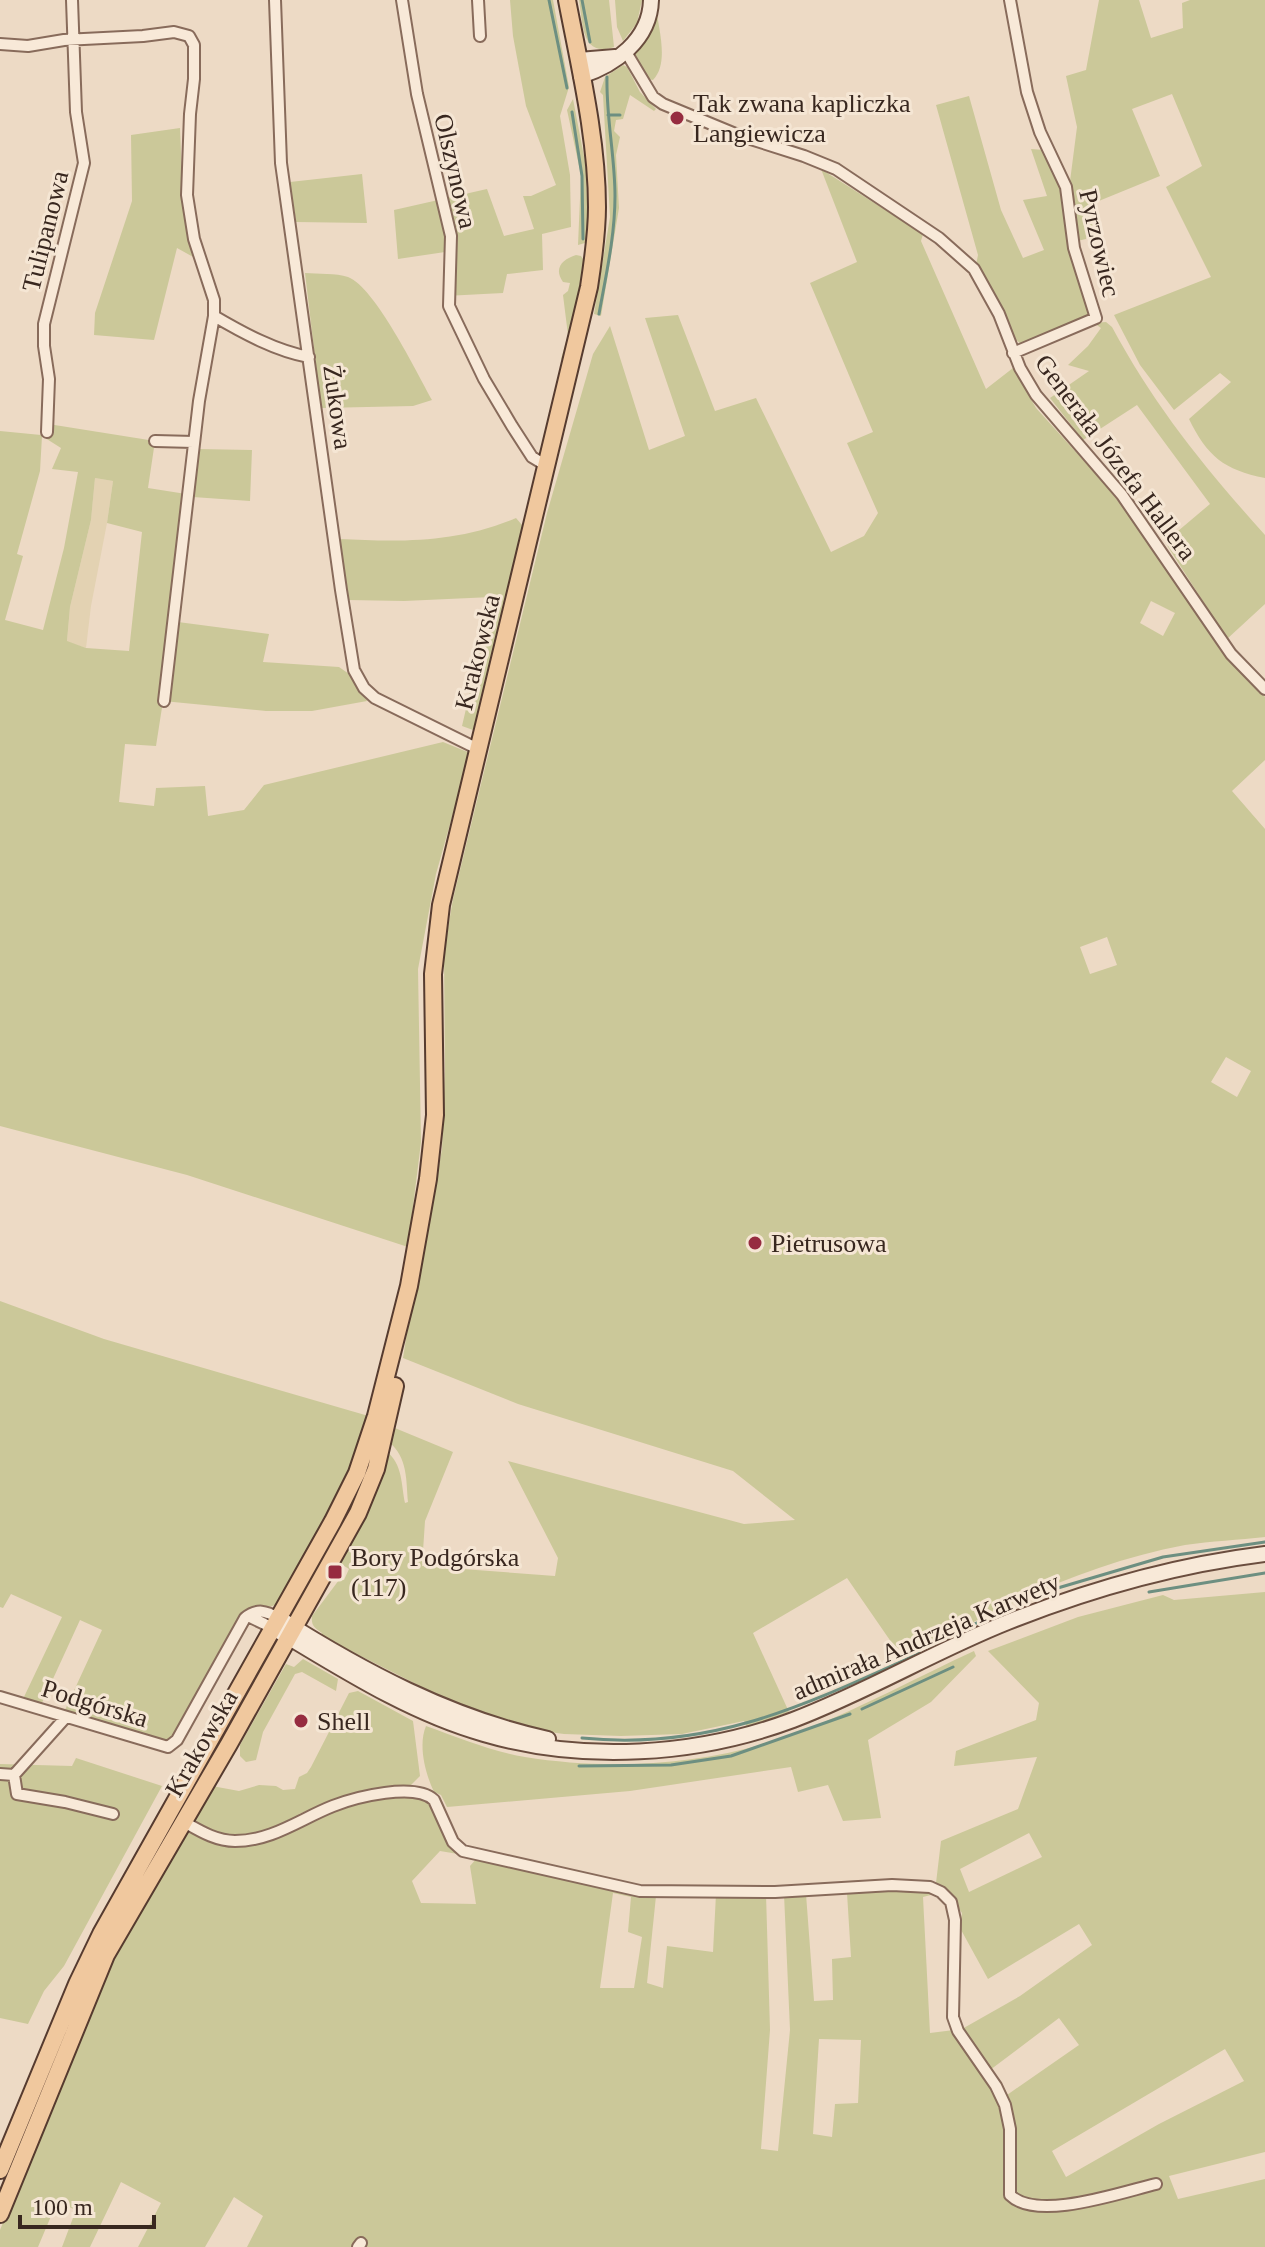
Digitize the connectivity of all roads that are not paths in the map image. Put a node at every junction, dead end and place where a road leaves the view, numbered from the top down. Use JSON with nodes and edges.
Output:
{"nodes":[{"id":1,"x":72,"y":0,"type":"edge"},
{"id":2,"x":275,"y":0,"type":"edge"},
{"id":3,"x":402,"y":0,"type":"edge"},
{"id":4,"x":478,"y":0,"type":"edge"},
{"id":5,"x":567,"y":0,"type":"edge"},
{"id":6,"x":651,"y":0,"type":"edge"},
{"id":7,"x":1010,"y":0,"type":"edge"},
{"id":8,"x":480,"y":36,"type":"dead end"},
{"id":9,"x":74,"y":40,"type":"junction"},
{"id":10,"x":0,"y":44,"type":"edge"},
{"id":11,"x":622,"y":54,"type":"junction"},
{"id":12,"x":580,"y":68,"type":"junction"},
{"id":13,"x":214,"y":316,"type":"junction"},
{"id":14,"x":1013,"y":353,"type":"junction"},
{"id":15,"x":309,"y":357,"type":"junction"},
{"id":16,"x":47,"y":432,"type":"dead end"},
{"id":17,"x":155,"y":441,"type":"dead end"},
{"id":18,"x":194,"y":442,"type":"junction"},
{"id":19,"x":547,"y":466,"type":"junction"},
{"id":20,"x":1265,"y":689,"type":"edge"},
{"id":21,"x":164,"y":701,"type":"dead end"},
{"id":22,"x":478,"y":749,"type":"junction"},
{"id":23,"x":409,"y":1286,"type":"junction"},
{"id":24,"x":1265,"y":1554,"type":"edge"},
{"id":25,"x":276,"y":1623,"type":"junction"},
{"id":26,"x":292,"y":1632,"type":"junction"},
{"id":27,"x":307,"y":1648,"type":"junction"},
{"id":28,"x":275,"y":1662,"type":"junction"},
{"id":29,"x":0,"y":1697,"type":"edge"},
{"id":30,"x":66,"y":1717,"type":"junction"},
{"id":31,"x":604,"y":1750,"type":"junction"},
{"id":32,"x":0,"y":1774,"type":"edge"},
{"id":33,"x":14,"y":1775,"type":"junction"},
{"id":34,"x":113,"y":1814,"type":"dead end"},
{"id":35,"x":184,"y":1822,"type":"junction"},
{"id":36,"x":0,"y":2170,"type":"edge"},
{"id":37,"x":1156,"y":2184,"type":"dead end"},
{"id":38,"x":0,"y":2214,"type":"edge"}],
"edges":[{"from":1,"to":9,"type":"street","name":"Tulipanowa"},
{"from":2,"to":15,"type":"street","name":"Żukowa"},
{"from":3,"to":19,"type":"street","name":"Olszynowa"},
{"from":4,"to":8,"type":"street"},
{"from":5,"to":12,"type":"main road"},
{"from":6,"to":11,"type":"main road"},
{"from":7,"to":14,"type":"street","name":"Pyrzowiec"},
{"from":9,"to":10,"type":"street"},
{"from":9,"to":13,"type":"street"},
{"from":9,"to":16,"type":"street","name":"Tulipanowa"},
{"from":11,"to":12,"type":"main road"},
{"from":11,"to":14,"type":"street","name":"Generała Józefa Hallera"},
{"from":12,"to":19,"type":"main road","name":"Krakowska"},
{"from":13,"to":15,"type":"street"},
{"from":13,"to":18,"type":"street"},
{"from":14,"to":20,"type":"street","name":"Generała Józefa Hallera"},
{"from":15,"to":22,"type":"street","name":"Żukowa"},
{"from":17,"to":18,"type":"street"},
{"from":18,"to":21,"type":"street"},
{"from":19,"to":22,"type":"main road","name":"Krakowska"},
{"from":22,"to":23,"type":"main road","name":"Krakowska"},
{"from":23,"to":25,"type":"main road","name":"Krakowska"},
{"from":23,"to":26,"type":"main road","name":"Krakowska"},
{"from":24,"to":31,"type":"main road","name":"admirała Andrzeja Karwety"},
{"from":25,"to":26,"type":"main road","name":"admirała Andrzeja Karwety"},
{"from":25,"to":30,"type":"street","name":"Podgórska"},
{"from":25,"to":36,"type":"main road","name":"Krakowska"},
{"from":26,"to":27,"type":"main road","name":"admirała Andrzeja Karwety"},
{"from":26,"to":28,"type":"main road","name":"Krakowska"},
{"from":26,"to":31,"type":"main road","name":"admirała Andrzeja Karwety"},
{"from":27,"to":28,"type":"main road"},
{"from":27,"to":31,"type":"main road","name":"admirała Andrzeja Karwety"},
{"from":28,"to":35,"type":"main road","name":"Krakowska"},
{"from":29,"to":30,"type":"street","name":"Podgórska"},
{"from":30,"to":33,"type":"street"},
{"from":32,"to":33,"type":"street"},
{"from":33,"to":34,"type":"street"},
{"from":35,"to":37,"type":"street"},
{"from":35,"to":38,"type":"main road","name":"Krakowska"}]}
